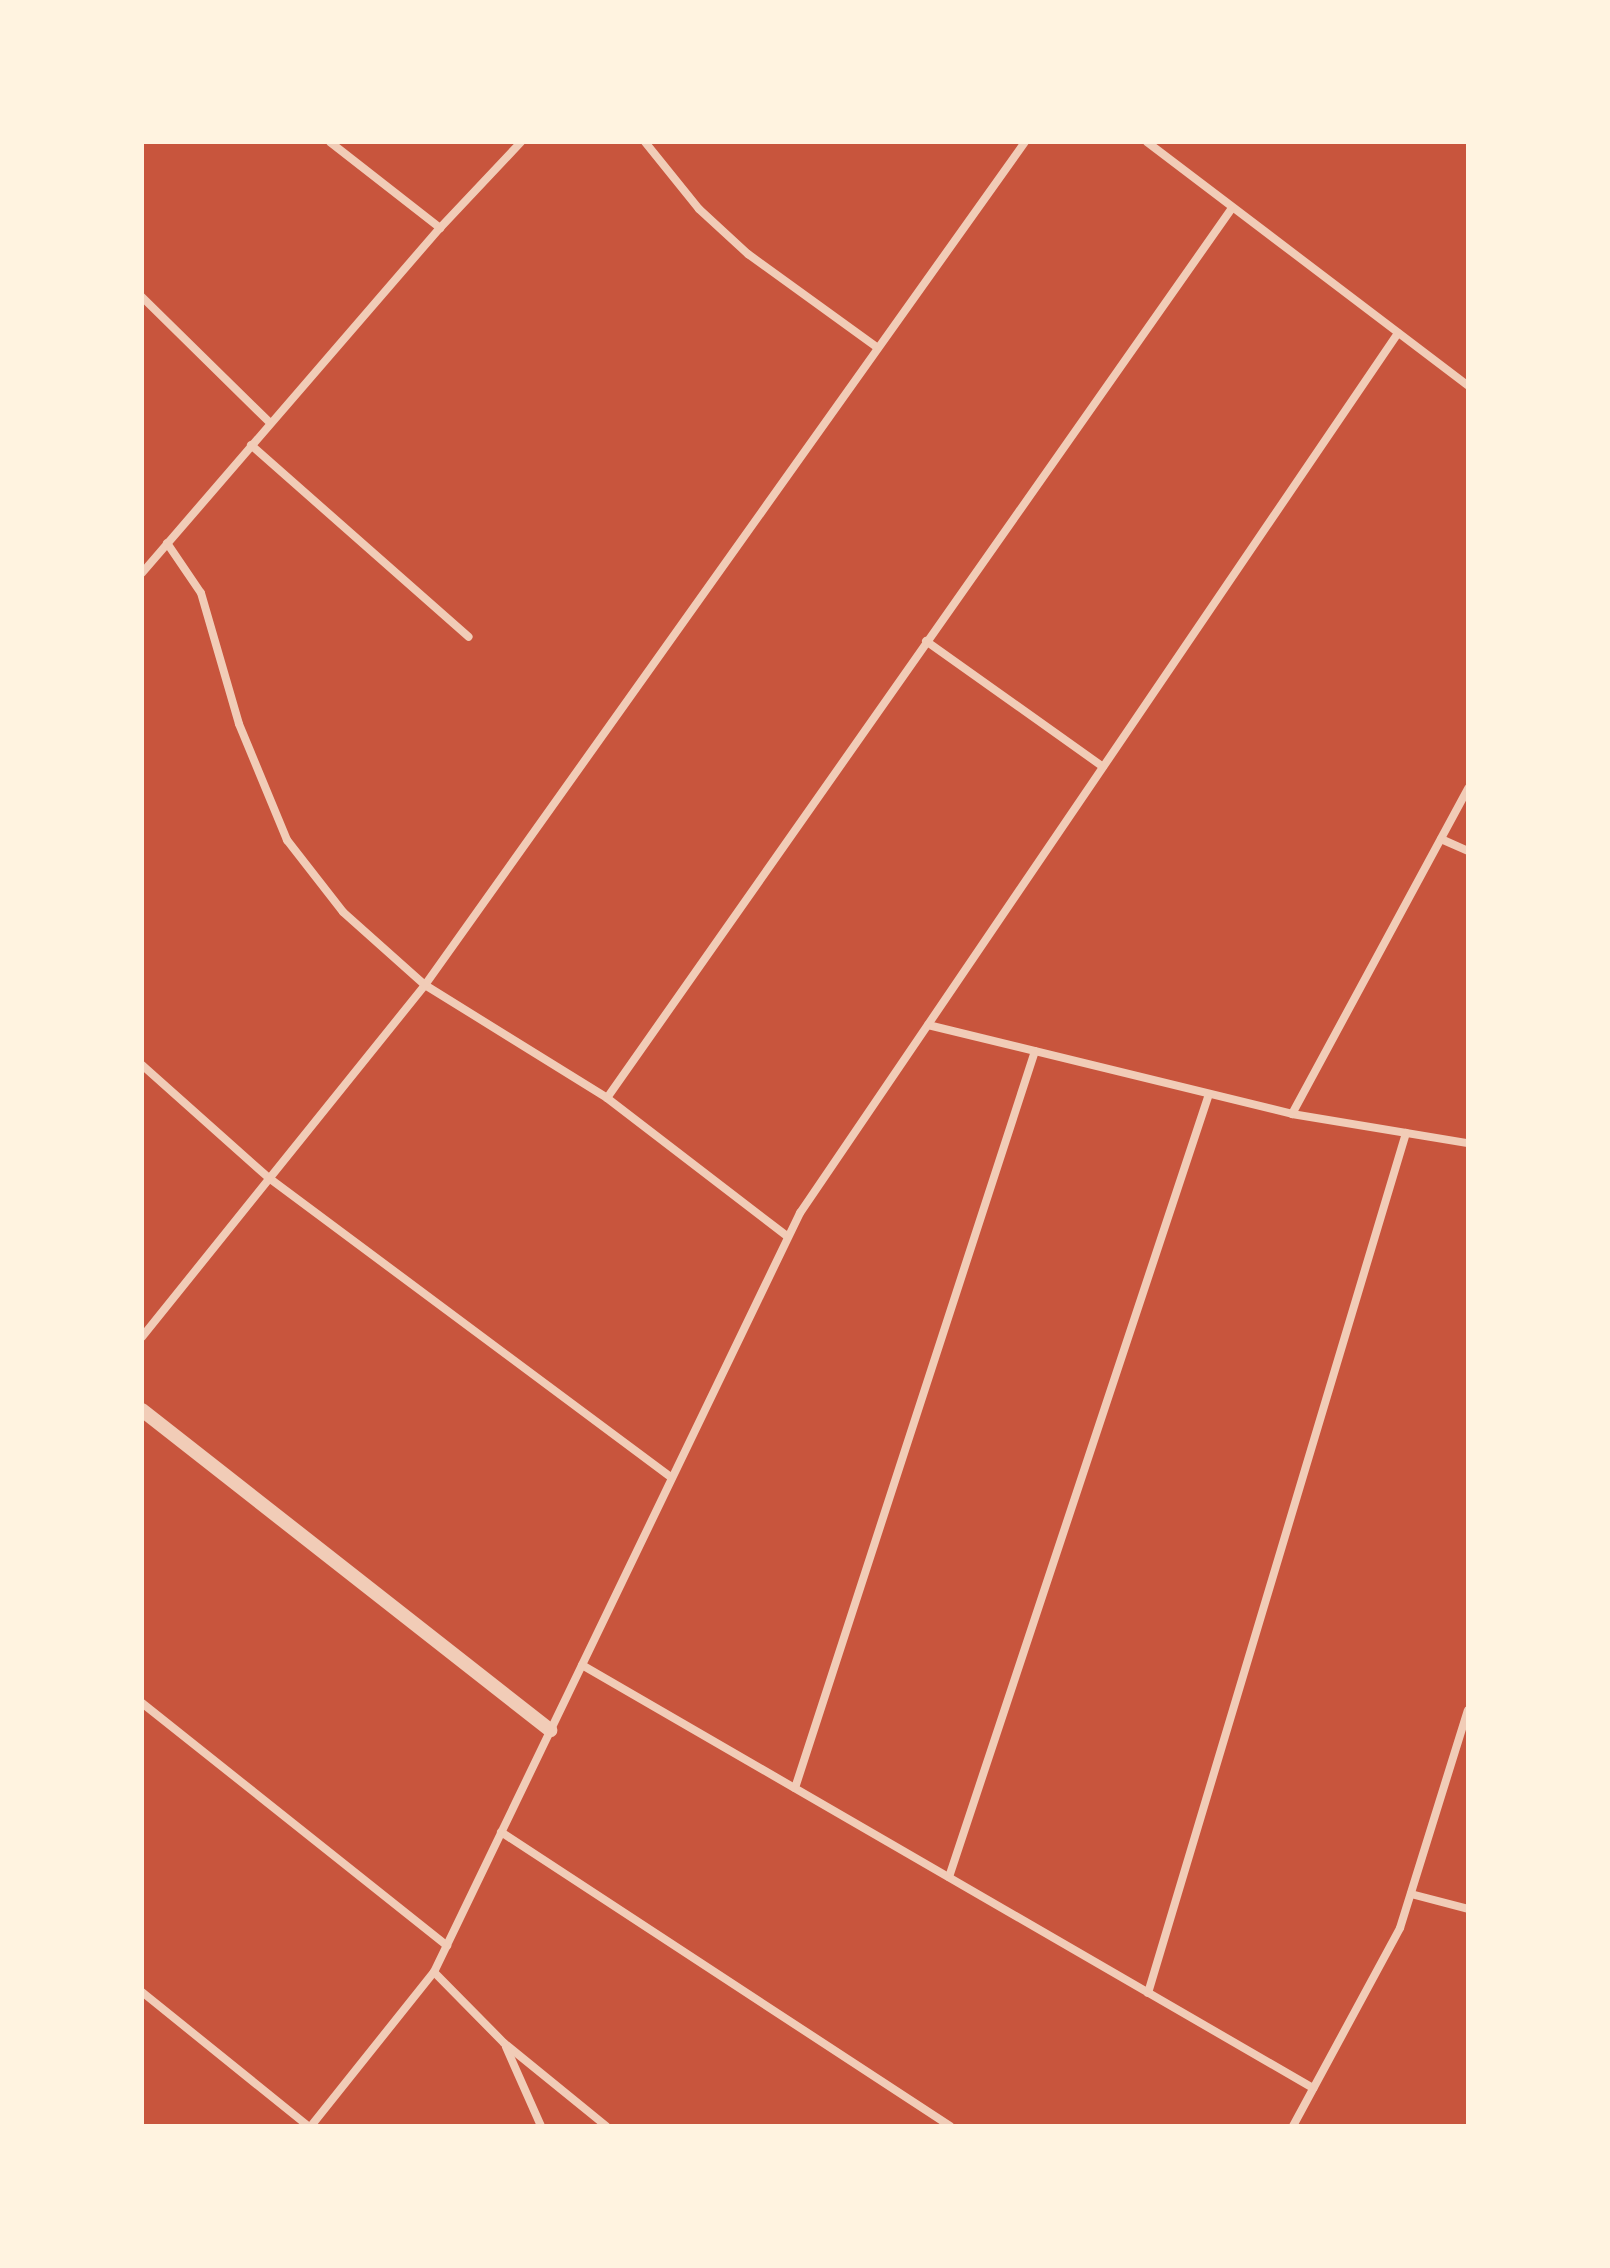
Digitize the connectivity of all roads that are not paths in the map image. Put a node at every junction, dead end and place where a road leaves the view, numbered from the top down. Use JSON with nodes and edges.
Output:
{"nodes":[{"id":1,"x":330,"y":142,"type":"edge"},
{"id":2,"x":521,"y":142,"type":"edge"},
{"id":3,"x":645,"y":142,"type":"edge"},
{"id":4,"x":1025,"y":142,"type":"edge"},
{"id":5,"x":1147,"y":142,"type":"edge"},
{"id":6,"x":1232,"y":208,"type":"junction"},
{"id":7,"x":440,"y":228,"type":"junction"},
{"id":8,"x":142,"y":297,"type":"edge"},
{"id":9,"x":1398,"y":333,"type":"junction"},
{"id":10,"x":878,"y":348,"type":"junction"},
{"id":11,"x":1468,"y":386,"type":"edge"},
{"id":12,"x":270,"y":423,"type":"junction"},
{"id":13,"x":251,"y":445,"type":"junction"},
{"id":14,"x":167,"y":543,"type":"junction"},
{"id":15,"x":142,"y":573,"type":"edge"},
{"id":16,"x":469,"y":637,"type":"dead end"},
{"id":17,"x":926,"y":641,"type":"junction"},
{"id":18,"x":1103,"y":767,"type":"junction"},
{"id":19,"x":1468,"y":789,"type":"edge"},
{"id":20,"x":1441,"y":839,"type":"junction"},
{"id":21,"x":1468,"y":851,"type":"edge"},
{"id":22,"x":425,"y":985,"type":"junction"},
{"id":23,"x":928,"y":1025,"type":"junction"},
{"id":24,"x":1035,"y":1051,"type":"junction"},
{"id":25,"x":142,"y":1065,"type":"edge"},
{"id":26,"x":1209,"y":1094,"type":"junction"},
{"id":27,"x":607,"y":1098,"type":"junction"},
{"id":28,"x":1292,"y":1114,"type":"junction"},
{"id":29,"x":1406,"y":1133,"type":"junction"},
{"id":30,"x":1468,"y":1143,"type":"edge"},
{"id":31,"x":269,"y":1178,"type":"junction"},
{"id":32,"x":788,"y":1237,"type":"junction"},
{"id":33,"x":142,"y":1337,"type":"edge"},
{"id":34,"x":142,"y":1410,"type":"edge"},
{"id":35,"x":672,"y":1478,"type":"junction"},
{"id":36,"x":582,"y":1665,"type":"junction"},
{"id":37,"x":142,"y":1703,"type":"edge"},
{"id":38,"x":1468,"y":1710,"type":"edge"},
{"id":39,"x":550,"y":1730,"type":"junction"},
{"id":40,"x":795,"y":1788,"type":"junction"},
{"id":41,"x":501,"y":1832,"type":"junction"},
{"id":42,"x":949,"y":1877,"type":"junction"},
{"id":43,"x":1411,"y":1894,"type":"junction"},
{"id":44,"x":1468,"y":1909,"type":"edge"},
{"id":45,"x":447,"y":1946,"type":"junction"},
{"id":46,"x":434,"y":1972,"type":"junction"},
{"id":47,"x":142,"y":1992,"type":"edge"},
{"id":48,"x":1148,"y":1993,"type":"junction"},
{"id":49,"x":504,"y":2043,"type":"junction"},
{"id":50,"x":1313,"y":2088,"type":"junction"},
{"id":51,"x":310,"y":2126,"type":"edge"},
{"id":52,"x":541,"y":2126,"type":"edge"},
{"id":53,"x":606,"y":2126,"type":"edge"},
{"id":54,"x":950,"y":2126,"type":"edge"},
{"id":55,"x":1293,"y":2126,"type":"edge"}],
"edges":[{"from":1,"to":7,"type":"street"},
{"from":2,"to":7,"type":"street"},
{"from":3,"to":10,"type":"street"},
{"from":4,"to":10,"type":"street"},
{"from":5,"to":6,"type":"street"},
{"from":6,"to":9,"type":"street"},
{"from":6,"to":17,"type":"street"},
{"from":7,"to":12,"type":"street"},
{"from":8,"to":12,"type":"street"},
{"from":9,"to":11,"type":"street"},
{"from":9,"to":18,"type":"street"},
{"from":10,"to":22,"type":"street"},
{"from":12,"to":13,"type":"street"},
{"from":13,"to":14,"type":"street"},
{"from":13,"to":16,"type":"street"},
{"from":14,"to":15,"type":"street"},
{"from":14,"to":22,"type":"street"},
{"from":17,"to":18,"type":"street"},
{"from":17,"to":27,"type":"street"},
{"from":18,"to":23,"type":"street"},
{"from":19,"to":20,"type":"street"},
{"from":20,"to":21,"type":"street"},
{"from":20,"to":28,"type":"street"},
{"from":22,"to":27,"type":"street"},
{"from":22,"to":31,"type":"street"},
{"from":23,"to":24,"type":"street"},
{"from":23,"to":32,"type":"street"},
{"from":24,"to":26,"type":"street"},
{"from":24,"to":40,"type":"street"},
{"from":25,"to":31,"type":"street"},
{"from":26,"to":28,"type":"street"},
{"from":26,"to":42,"type":"street"},
{"from":27,"to":32,"type":"street"},
{"from":28,"to":29,"type":"street"},
{"from":29,"to":30,"type":"street"},
{"from":29,"to":48,"type":"street"},
{"from":31,"to":33,"type":"street"},
{"from":31,"to":35,"type":"street"},
{"from":32,"to":35,"type":"street"},
{"from":34,"to":39,"type":"street"},
{"from":35,"to":36,"type":"street"},
{"from":36,"to":39,"type":"street"},
{"from":36,"to":40,"type":"street"},
{"from":37,"to":45,"type":"street"},
{"from":38,"to":43,"type":"street"},
{"from":39,"to":41,"type":"street"},
{"from":40,"to":42,"type":"street"},
{"from":41,"to":45,"type":"street"},
{"from":41,"to":54,"type":"street"},
{"from":42,"to":48,"type":"street"},
{"from":43,"to":44,"type":"street"},
{"from":43,"to":50,"type":"street"},
{"from":45,"to":46,"type":"street"},
{"from":46,"to":49,"type":"street"},
{"from":46,"to":51,"type":"street"},
{"from":47,"to":51,"type":"street"},
{"from":48,"to":50,"type":"street"},
{"from":49,"to":52,"type":"street"},
{"from":49,"to":53,"type":"street"},
{"from":50,"to":55,"type":"street"}]}
